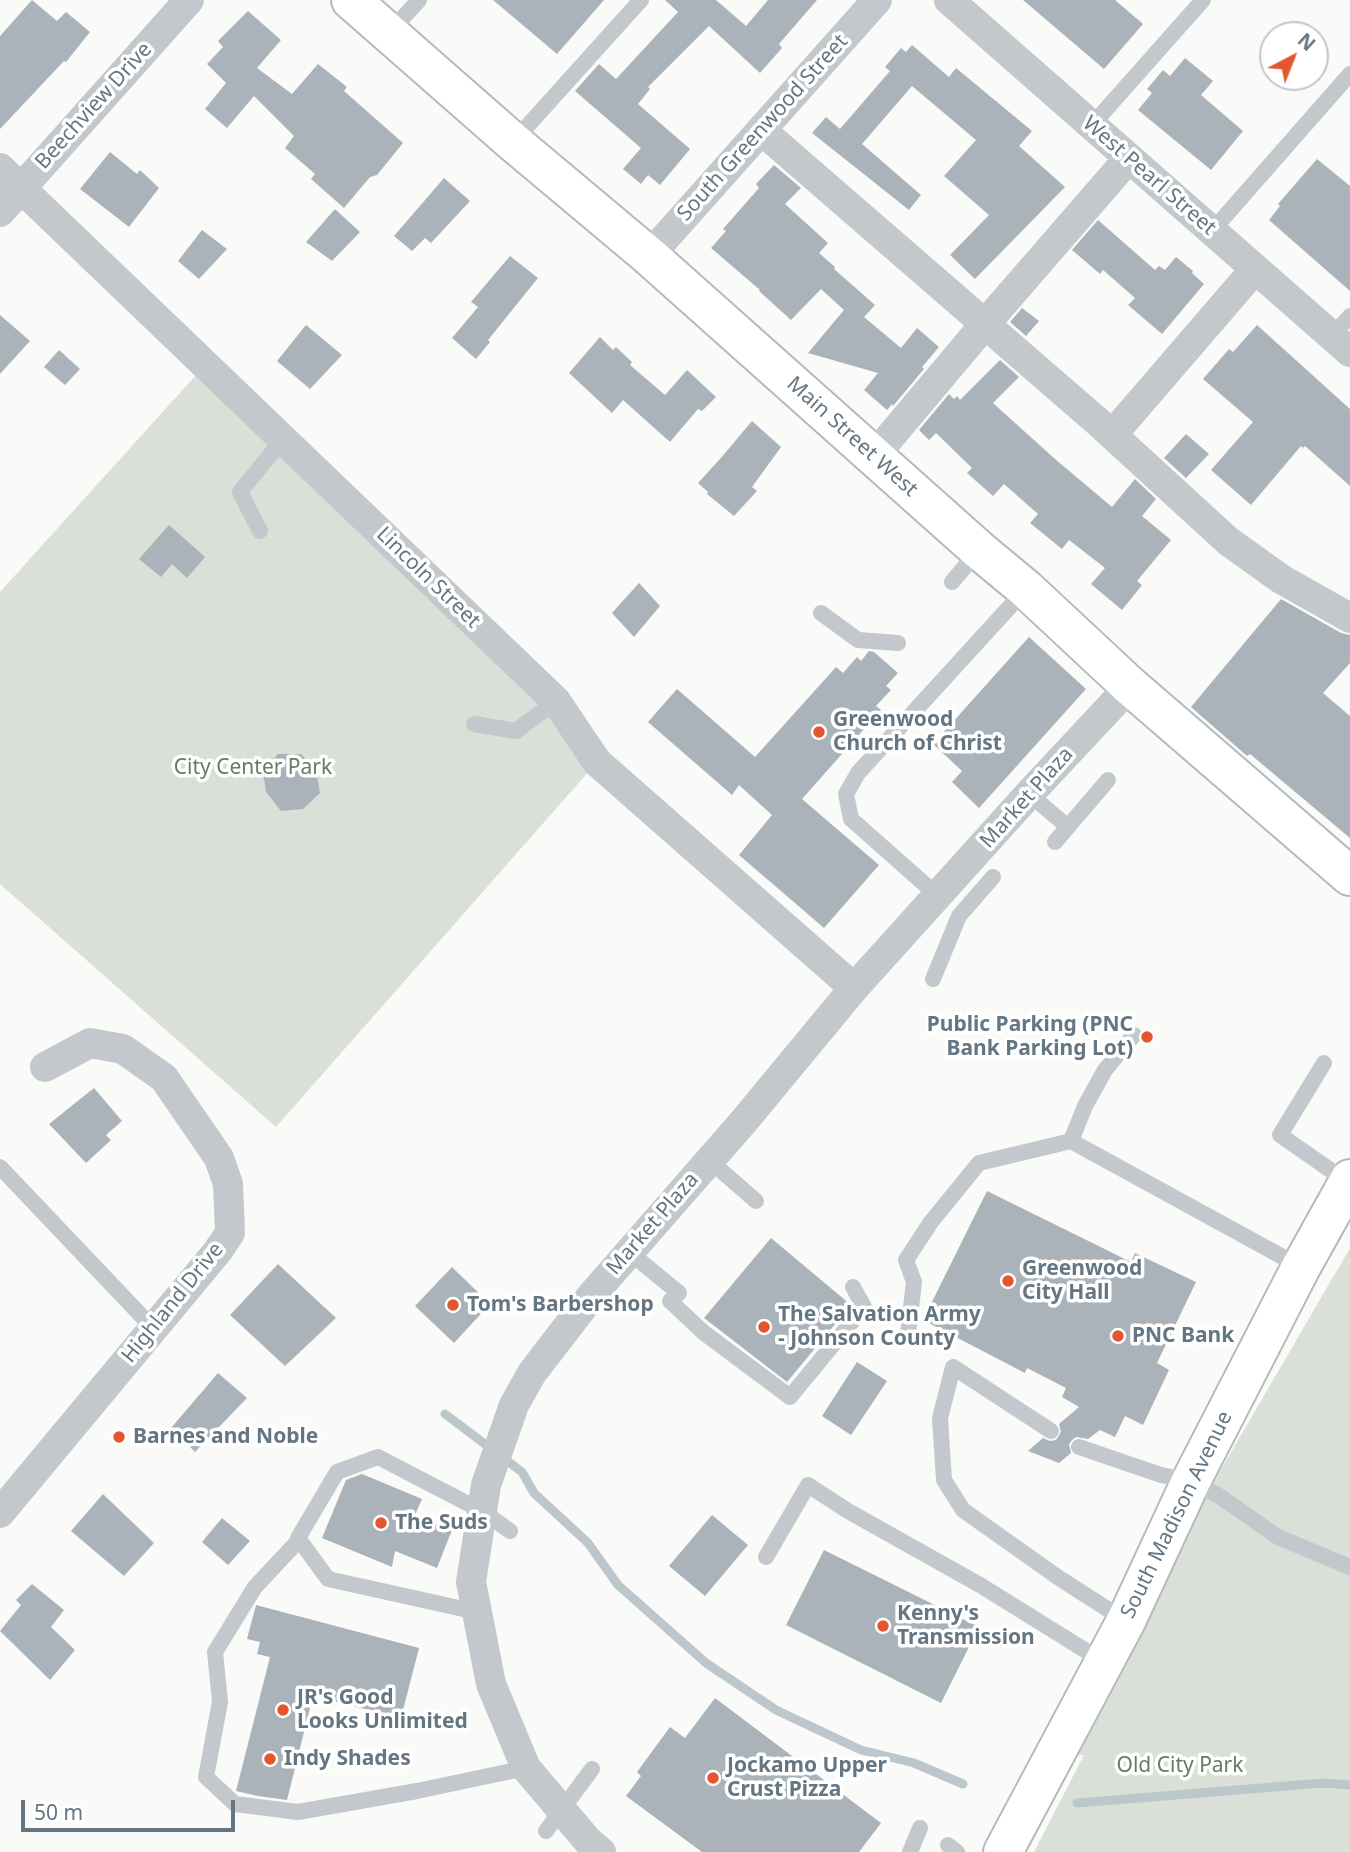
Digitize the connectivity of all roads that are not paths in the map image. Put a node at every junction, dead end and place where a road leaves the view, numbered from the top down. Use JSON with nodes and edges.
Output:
{"nodes":[{"id":1,"x":189,"y":0,"type":"edge"},
{"id":2,"x":351,"y":0,"type":"edge"},
{"id":3,"x":419,"y":0,"type":"edge"},
{"id":4,"x":641,"y":0,"type":"edge"},
{"id":5,"x":877,"y":0,"type":"edge"},
{"id":6,"x":949,"y":0,"type":"edge"},
{"id":7,"x":1203,"y":0,"type":"edge"},
{"id":8,"x":389,"y":33,"type":"junction"},
{"id":9,"x":1350,"y":74,"type":"edge"},
{"id":10,"x":1091,"y":125,"type":"junction"},
{"id":11,"x":761,"y":130,"type":"junction"},
{"id":12,"x":513,"y":142,"type":"junction"},
{"id":13,"x":1129,"y":158,"type":"junction"},
{"id":14,"x":11,"y":178,"type":"edge"},
{"id":15,"x":0,"y":212,"type":"edge"},
{"id":16,"x":1212,"y":231,"type":"junction"},
{"id":17,"x":649,"y":256,"type":"junction"},
{"id":18,"x":1255,"y":269,"type":"junction"},
{"id":19,"x":985,"y":324,"type":"junction"},
{"id":20,"x":1344,"y":335,"type":"edge"},
{"id":21,"x":1112,"y":435,"type":"junction"},
{"id":22,"x":283,"y":439,"type":"junction"},
{"id":23,"x":874,"y":456,"type":"junction"},
{"id":24,"x":260,"y":531,"type":"dead end"},
{"id":25,"x":979,"y":550,"type":"junction"},
{"id":26,"x":952,"y":582,"type":"dead end"},
{"id":27,"x":1026,"y":589,"type":"junction"},
{"id":28,"x":821,"y":613,"type":"dead end"},
{"id":29,"x":1350,"y":618,"type":"edge"},
{"id":30,"x":898,"y":643,"type":"dead end"},
{"id":31,"x":1130,"y":686,"type":"junction"},
{"id":32,"x":556,"y":701,"type":"junction"},
{"id":33,"x":474,"y":724,"type":"dead end"},
{"id":34,"x":1108,"y":780,"type":"dead end"},
{"id":35,"x":1029,"y":794,"type":"junction"},
{"id":36,"x":1068,"y":827,"type":"junction"},
{"id":37,"x":1055,"y":842,"type":"dead end"},
{"id":38,"x":1350,"y":876,"type":"edge"},
{"id":39,"x":993,"y":877,"type":"dead end"},
{"id":40,"x":938,"y":896,"type":"junction"},
{"id":41,"x":933,"y":979,"type":"dead end"},
{"id":42,"x":855,"y":988,"type":"junction"},
{"id":43,"x":1134,"y":1035,"type":"dead end"},
{"id":44,"x":1324,"y":1063,"type":"dead end"},
{"id":45,"x":45,"y":1068,"type":"dead end"},
{"id":46,"x":1071,"y":1141,"type":"junction"},
{"id":47,"x":709,"y":1160,"type":"junction"},
{"id":48,"x":0,"y":1167,"type":"edge"},
{"id":49,"x":1349,"y":1182,"type":"edge"},
{"id":50,"x":756,"y":1201,"type":"dead end"},
{"id":51,"x":629,"y":1252,"type":"junction"},
{"id":52,"x":1301,"y":1267,"type":"junction"},
{"id":53,"x":853,"y":1287,"type":"dead end"},
{"id":54,"x":153,"y":1328,"type":"junction"},
{"id":55,"x":908,"y":1334,"type":"dead end"},
{"id":56,"x":1051,"y":1431,"type":"dead end"},
{"id":57,"x":1079,"y":1447,"type":"dead end"},
{"id":58,"x":1191,"y":1482,"type":"junction"},
{"id":59,"x":482,"y":1511,"type":"junction"},
{"id":60,"x":0,"y":1513,"type":"edge"},
{"id":61,"x":510,"y":1531,"type":"dead end"},
{"id":62,"x":299,"y":1541,"type":"junction"},
{"id":63,"x":766,"y":1557,"type":"dead end"},
{"id":64,"x":1350,"y":1567,"type":"edge"},
{"id":65,"x":477,"y":1612,"type":"junction"},
{"id":66,"x":1126,"y":1621,"type":"junction"},
{"id":67,"x":1104,"y":1662,"type":"junction"},
{"id":68,"x":526,"y":1768,"type":"junction"},
{"id":69,"x":592,"y":1769,"type":"dead end"},
{"id":70,"x":566,"y":1811,"type":"junction"},
{"id":71,"x":920,"y":1828,"type":"dead end"},
{"id":72,"x":601,"y":1852,"type":"edge"},
{"id":73,"x":910,"y":1852,"type":"edge"},
{"id":74,"x":1003,"y":1852,"type":"edge"}],
"edges":[{"from":1,"to":14,"type":"street","name":"Beechview Drive"},
{"from":2,"to":8,"type":"main road","name":"Main Street West"},
{"from":3,"to":8,"type":"lane"},
{"from":4,"to":12,"type":"lane"},
{"from":5,"to":11,"type":"street","name":"South Greenwood Street"},
{"from":6,"to":10,"type":"street","name":"West Pearl Street"},
{"from":7,"to":10,"type":"lane"},
{"from":8,"to":12,"type":"main road","name":"Main Street West"},
{"from":9,"to":16,"type":"lane"},
{"from":10,"to":13,"type":"street","name":"West Pearl Street"},
{"from":11,"to":17,"type":"street","name":"South Greenwood Street"},
{"from":11,"to":19,"type":"street"},
{"from":12,"to":17,"type":"main road","name":"Main Street West"},
{"from":13,"to":16,"type":"street","name":"West Pearl Street"},
{"from":13,"to":19,"type":"street"},
{"from":14,"to":15,"type":"street","name":"Beechview Drive"},
{"from":14,"to":22,"type":"street","name":"Lincoln Street"},
{"from":16,"to":18,"type":"street","name":"West Pearl Street"},
{"from":17,"to":23,"type":"main road","name":"Main Street West"},
{"from":18,"to":20,"type":"street","name":"West Pearl Street"},
{"from":18,"to":21,"type":"street"},
{"from":19,"to":21,"type":"street"},
{"from":19,"to":23,"type":"street"},
{"from":21,"to":29,"type":"street"},
{"from":22,"to":24,"type":"lane"},
{"from":22,"to":32,"type":"street","name":"Lincoln Street"},
{"from":23,"to":25,"type":"main road","name":"Main Street West"},
{"from":25,"to":26,"type":"lane"},
{"from":25,"to":27,"type":"main road","name":"Main Street West"},
{"from":27,"to":31,"type":"main road","name":"Main Street West"},
{"from":27,"to":40,"type":"lane"},
{"from":28,"to":30,"type":"lane"},
{"from":31,"to":35,"type":"street","name":"Market Plaza"},
{"from":31,"to":38,"type":"main road","name":"Main Street West"},
{"from":32,"to":33,"type":"lane"},
{"from":32,"to":42,"type":"street","name":"Lincoln Street"},
{"from":34,"to":36,"type":"lane"},
{"from":35,"to":36,"type":"lane"},
{"from":35,"to":40,"type":"street","name":"Market Plaza"},
{"from":36,"to":37,"type":"lane"},
{"from":39,"to":41,"type":"lane"},
{"from":40,"to":42,"type":"street","name":"Market Plaza"},
{"from":42,"to":47,"type":"street","name":"Market Plaza"},
{"from":43,"to":46,"type":"lane"},
{"from":44,"to":49,"type":"lane"},
{"from":45,"to":54,"type":"street","name":"Highland Drive"},
{"from":46,"to":52,"type":"lane"},
{"from":46,"to":55,"type":"lane"},
{"from":47,"to":50,"type":"lane"},
{"from":47,"to":51,"type":"street","name":"Market Plaza"},
{"from":48,"to":54,"type":"lane"},
{"from":49,"to":52,"type":"main road","name":"South Madison Avenue"},
{"from":51,"to":53,"type":"lane"},
{"from":51,"to":59,"type":"street","name":"Market Plaza"},
{"from":52,"to":58,"type":"main road","name":"South Madison Avenue"},
{"from":54,"to":60,"type":"street","name":"Highland Drive"},
{"from":56,"to":66,"type":"lane"},
{"from":57,"to":58,"type":"lane"},
{"from":58,"to":64,"type":"lane"},
{"from":58,"to":66,"type":"main road","name":"South Madison Avenue"},
{"from":59,"to":61,"type":"lane"},
{"from":59,"to":62,"type":"lane"},
{"from":59,"to":65,"type":"street","name":"Market Plaza"},
{"from":62,"to":65,"type":"lane"},
{"from":62,"to":68,"type":"lane"},
{"from":63,"to":67,"type":"lane"},
{"from":65,"to":68,"type":"street","name":"Market Plaza"},
{"from":66,"to":67,"type":"main road","name":"South Madison Avenue"},
{"from":67,"to":74,"type":"main road","name":"South Madison Avenue"},
{"from":68,"to":70,"type":"street","name":"Market Plaza"},
{"from":69,"to":70,"type":"lane"},
{"from":70,"to":72,"type":"street","name":"Market Plaza"},
{"from":71,"to":73,"type":"lane"}]}
